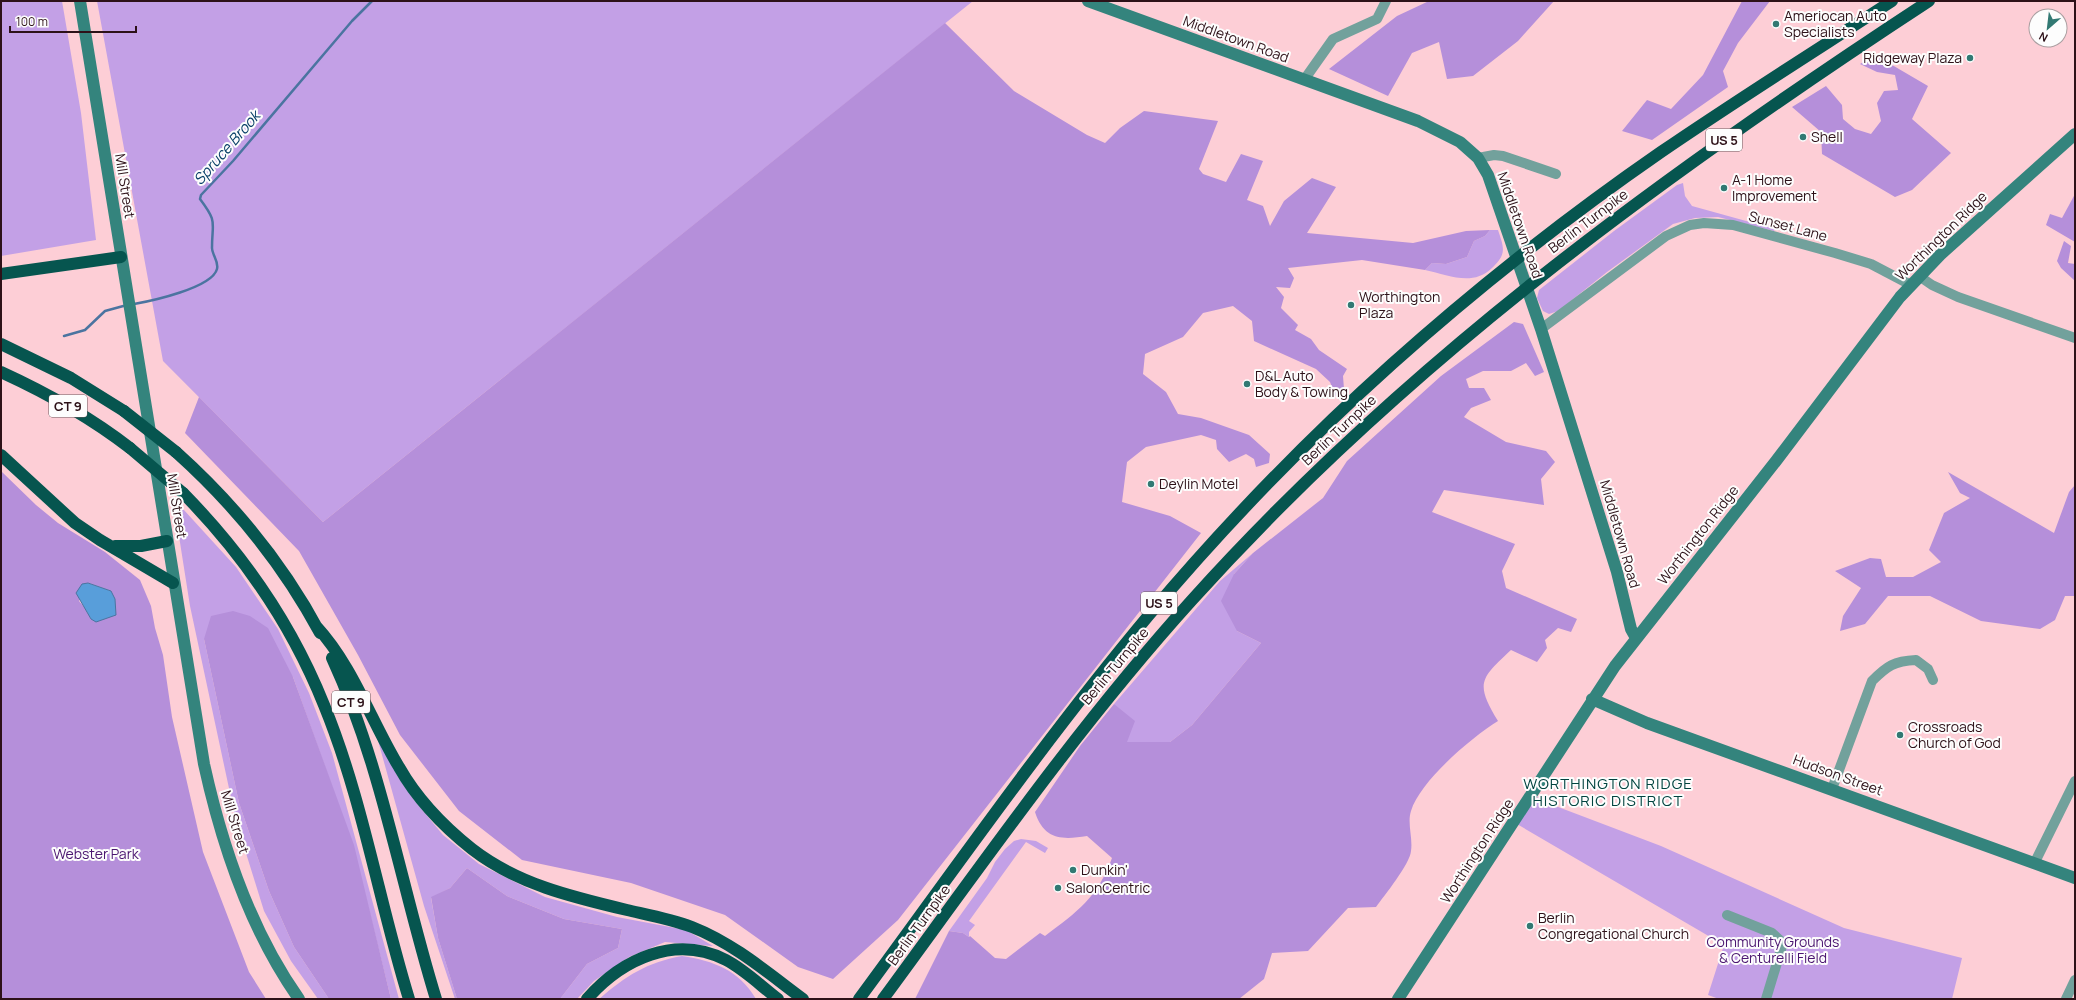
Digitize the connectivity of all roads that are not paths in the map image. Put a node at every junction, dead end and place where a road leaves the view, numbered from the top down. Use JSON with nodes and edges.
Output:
{"nodes":[{"id":1,"x":80,"y":1,"type":"edge"},
{"id":2,"x":1088,"y":1,"type":"edge"},
{"id":3,"x":1386,"y":1,"type":"edge"},
{"id":4,"x":1892,"y":1,"type":"edge"},
{"id":5,"x":1929,"y":1,"type":"edge"},
{"id":6,"x":1304,"y":80,"type":"junction"},
{"id":7,"x":2075,"y":134,"type":"edge"},
{"id":8,"x":1478,"y":158,"type":"junction"},
{"id":9,"x":1556,"y":174,"type":"dead end"},
{"id":10,"x":121,"y":257,"type":"junction"},
{"id":11,"x":1516,"y":259,"type":"junction"},
{"id":12,"x":1,"y":274,"type":"edge"},
{"id":13,"x":1915,"y":280,"type":"junction"},
{"id":14,"x":1525,"y":287,"type":"junction"},
{"id":15,"x":1541,"y":329,"type":"junction"},
{"id":16,"x":2075,"y":338,"type":"edge"},
{"id":17,"x":1,"y":344,"type":"edge"},
{"id":18,"x":1,"y":372,"type":"edge"},
{"id":19,"x":1,"y":454,"type":"edge"},
{"id":20,"x":167,"y":541,"type":"junction"},
{"id":21,"x":108,"y":544,"type":"junction"},
{"id":22,"x":173,"y":583,"type":"junction"},
{"id":23,"x":316,"y":626,"type":"junction"},
{"id":24,"x":1636,"y":638,"type":"junction"},
{"id":25,"x":1933,"y":680,"type":"dead end"},
{"id":26,"x":1592,"y":700,"type":"junction"},
{"id":27,"x":2075,"y":781,"type":"edge"},
{"id":28,"x":1832,"y":789,"type":"junction"},
{"id":29,"x":2035,"y":862,"type":"junction"},
{"id":30,"x":2075,"y":878,"type":"edge"},
{"id":31,"x":1727,"y":915,"type":"dead end"},
{"id":32,"x":754,"y":980,"type":"junction"},
{"id":33,"x":2075,"y":980,"type":"edge"},
{"id":34,"x":893,"y":985,"type":"junction"},
{"id":35,"x":299,"y":999,"type":"edge"},
{"id":36,"x":409,"y":999,"type":"edge"},
{"id":37,"x":436,"y":999,"type":"edge"},
{"id":38,"x":587,"y":999,"type":"edge"},
{"id":39,"x":766,"y":999,"type":"edge"},
{"id":40,"x":778,"y":999,"type":"edge"},
{"id":41,"x":803,"y":999,"type":"edge"},
{"id":42,"x":859,"y":999,"type":"edge"},
{"id":43,"x":883,"y":999,"type":"edge"},
{"id":44,"x":888,"y":999,"type":"edge"},
{"id":45,"x":1398,"y":999,"type":"edge"},
{"id":46,"x":1766,"y":999,"type":"edge"},
{"id":47,"x":2066,"y":999,"type":"edge"}],
"edges":[{"from":1,"to":10,"type":"main road","name":"Mill Street"},
{"from":2,"to":6,"type":"main road","name":"Middletown Road"},
{"from":3,"to":6,"type":"street"},
{"from":4,"to":11,"type":"highway","name":"Berlin Turnpike","number":"US 5"},
{"from":5,"to":14,"type":"highway","name":"Berlin Turnpike","number":"US 5"},
{"from":6,"to":8,"type":"main road","name":"Middletown Road"},
{"from":7,"to":13,"type":"main road","name":"Worthington Ridge"},
{"from":8,"to":9,"type":"street"},
{"from":8,"to":11,"type":"main road","name":"Middletown Road"},
{"from":10,"to":12,"type":"highway"},
{"from":10,"to":20,"type":"main road","name":"Mill Street"},
{"from":11,"to":14,"type":"main road","name":"Middletown Road"},
{"from":11,"to":42,"type":"highway","name":"Berlin Turnpike","number":"US 5"},
{"from":13,"to":15,"type":"street","name":"Sunset Lane"},
{"from":13,"to":16,"type":"street","name":"Sunset Lane"},
{"from":13,"to":24,"type":"main road","name":"Worthington Ridge"},
{"from":14,"to":15,"type":"main road","name":"Middletown Road"},
{"from":14,"to":34,"type":"highway","name":"Berlin Turnpike","number":"US 5"},
{"from":15,"to":24,"type":"main road","name":"Middletown Road"},
{"from":17,"to":23,"type":"highway","number":"CT 9","bridge":true},
{"from":18,"to":36,"type":"highway","number":"CT 9","bridge":true},
{"from":19,"to":21,"type":"highway"},
{"from":20,"to":21,"type":"highway"},
{"from":20,"to":22,"type":"main road","name":"Mill Street"},
{"from":21,"to":22,"type":"highway"},
{"from":22,"to":35,"type":"main road","name":"Mill Street"},
{"from":23,"to":37,"type":"highway","number":"CT 9"},
{"from":23,"to":41,"type":"highway"},
{"from":24,"to":26,"type":"main road","name":"Worthington Ridge"},
{"from":25,"to":28,"type":"street"},
{"from":26,"to":28,"type":"main road","name":"Hudson Street"},
{"from":26,"to":45,"type":"main road","name":"Worthington Ridge"},
{"from":27,"to":29,"type":"street"},
{"from":28,"to":29,"type":"main road","name":"Hudson Street"},
{"from":29,"to":30,"type":"main road","name":"Hudson Street"},
{"from":31,"to":46,"type":"street"},
{"from":32,"to":38,"type":"highway"},
{"from":32,"to":39,"type":"highway"},
{"from":32,"to":40,"type":"highway"},
{"from":33,"to":47,"type":"street"},
{"from":34,"to":43,"type":"highway","name":"Berlin Turnpike","number":"US 5"},
{"from":34,"to":44,"type":"highway"}]}
